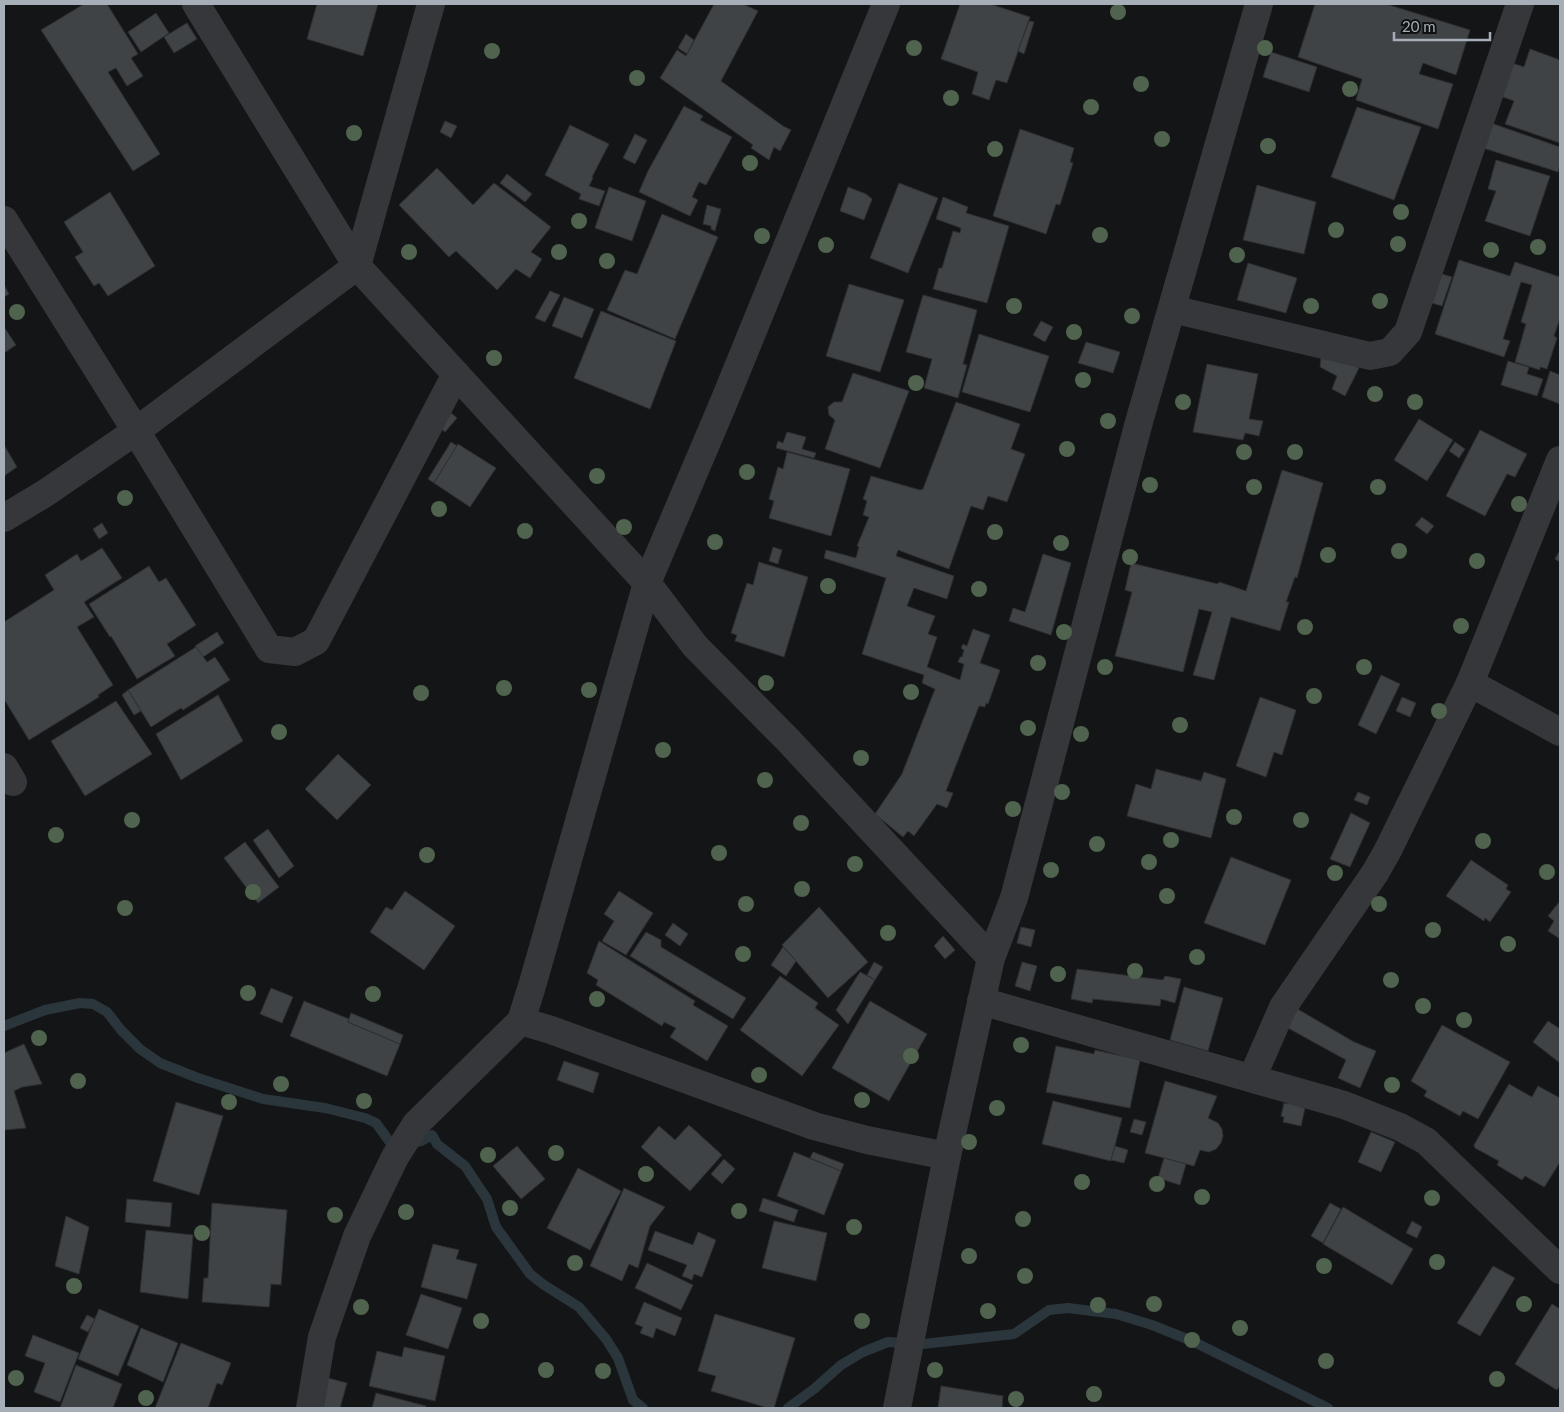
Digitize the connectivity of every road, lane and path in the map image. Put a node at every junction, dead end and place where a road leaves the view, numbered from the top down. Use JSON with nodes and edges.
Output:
{"nodes":[{"id":1,"x":196,"y":4,"type":"edge"},
{"id":2,"x":432,"y":4,"type":"edge"},
{"id":3,"x":886,"y":4,"type":"edge"},
{"id":4,"x":1259,"y":4,"type":"edge"},
{"id":5,"x":1520,"y":4,"type":"edge"},
{"id":6,"x":4,"y":220,"type":"edge"},
{"id":7,"x":357,"y":266,"type":"junction"},
{"id":8,"x":1172,"y":309,"type":"junction"},
{"id":9,"x":456,"y":374,"type":"junction"},
{"id":10,"x":136,"y":431,"type":"junction"},
{"id":11,"x":1560,"y":460,"type":"edge"},
{"id":12,"x":4,"y":518,"type":"edge"},
{"id":13,"x":647,"y":583,"type":"junction"},
{"id":14,"x":1470,"y":683,"type":"junction"},
{"id":15,"x":1560,"y":732,"type":"edge"},
{"id":16,"x":991,"y":958,"type":"junction"},
{"id":17,"x":981,"y":1001,"type":"junction"},
{"id":18,"x":520,"y":1021,"type":"junction"},
{"id":19,"x":1252,"y":1078,"type":"junction"},
{"id":20,"x":947,"y":1156,"type":"junction"},
{"id":21,"x":1560,"y":1270,"type":"edge"},
{"id":22,"x":310,"y":1408,"type":"edge"},
{"id":23,"x":897,"y":1408,"type":"edge"}],
"edges":[{"from":1,"to":7,"type":"street"},
{"from":2,"to":7,"type":"street"},
{"from":3,"to":13,"type":"street"},
{"from":4,"to":8,"type":"street"},
{"from":5,"to":8,"type":"street"},
{"from":6,"to":10,"type":"street"},
{"from":7,"to":9,"type":"street"},
{"from":7,"to":10,"type":"street"},
{"from":8,"to":16,"type":"street"},
{"from":9,"to":10,"type":"street"},
{"from":9,"to":13,"type":"street"},
{"from":10,"to":12,"type":"street"},
{"from":11,"to":14,"type":"street"},
{"from":13,"to":16,"type":"street"},
{"from":13,"to":18,"type":"street"},
{"from":14,"to":15,"type":"street"},
{"from":14,"to":19,"type":"street"},
{"from":16,"to":17,"type":"street"},
{"from":17,"to":19,"type":"street"},
{"from":17,"to":20,"type":"street"},
{"from":18,"to":20,"type":"street"},
{"from":18,"to":22,"type":"street"},
{"from":19,"to":21,"type":"street"},
{"from":20,"to":23,"type":"street"}]}
